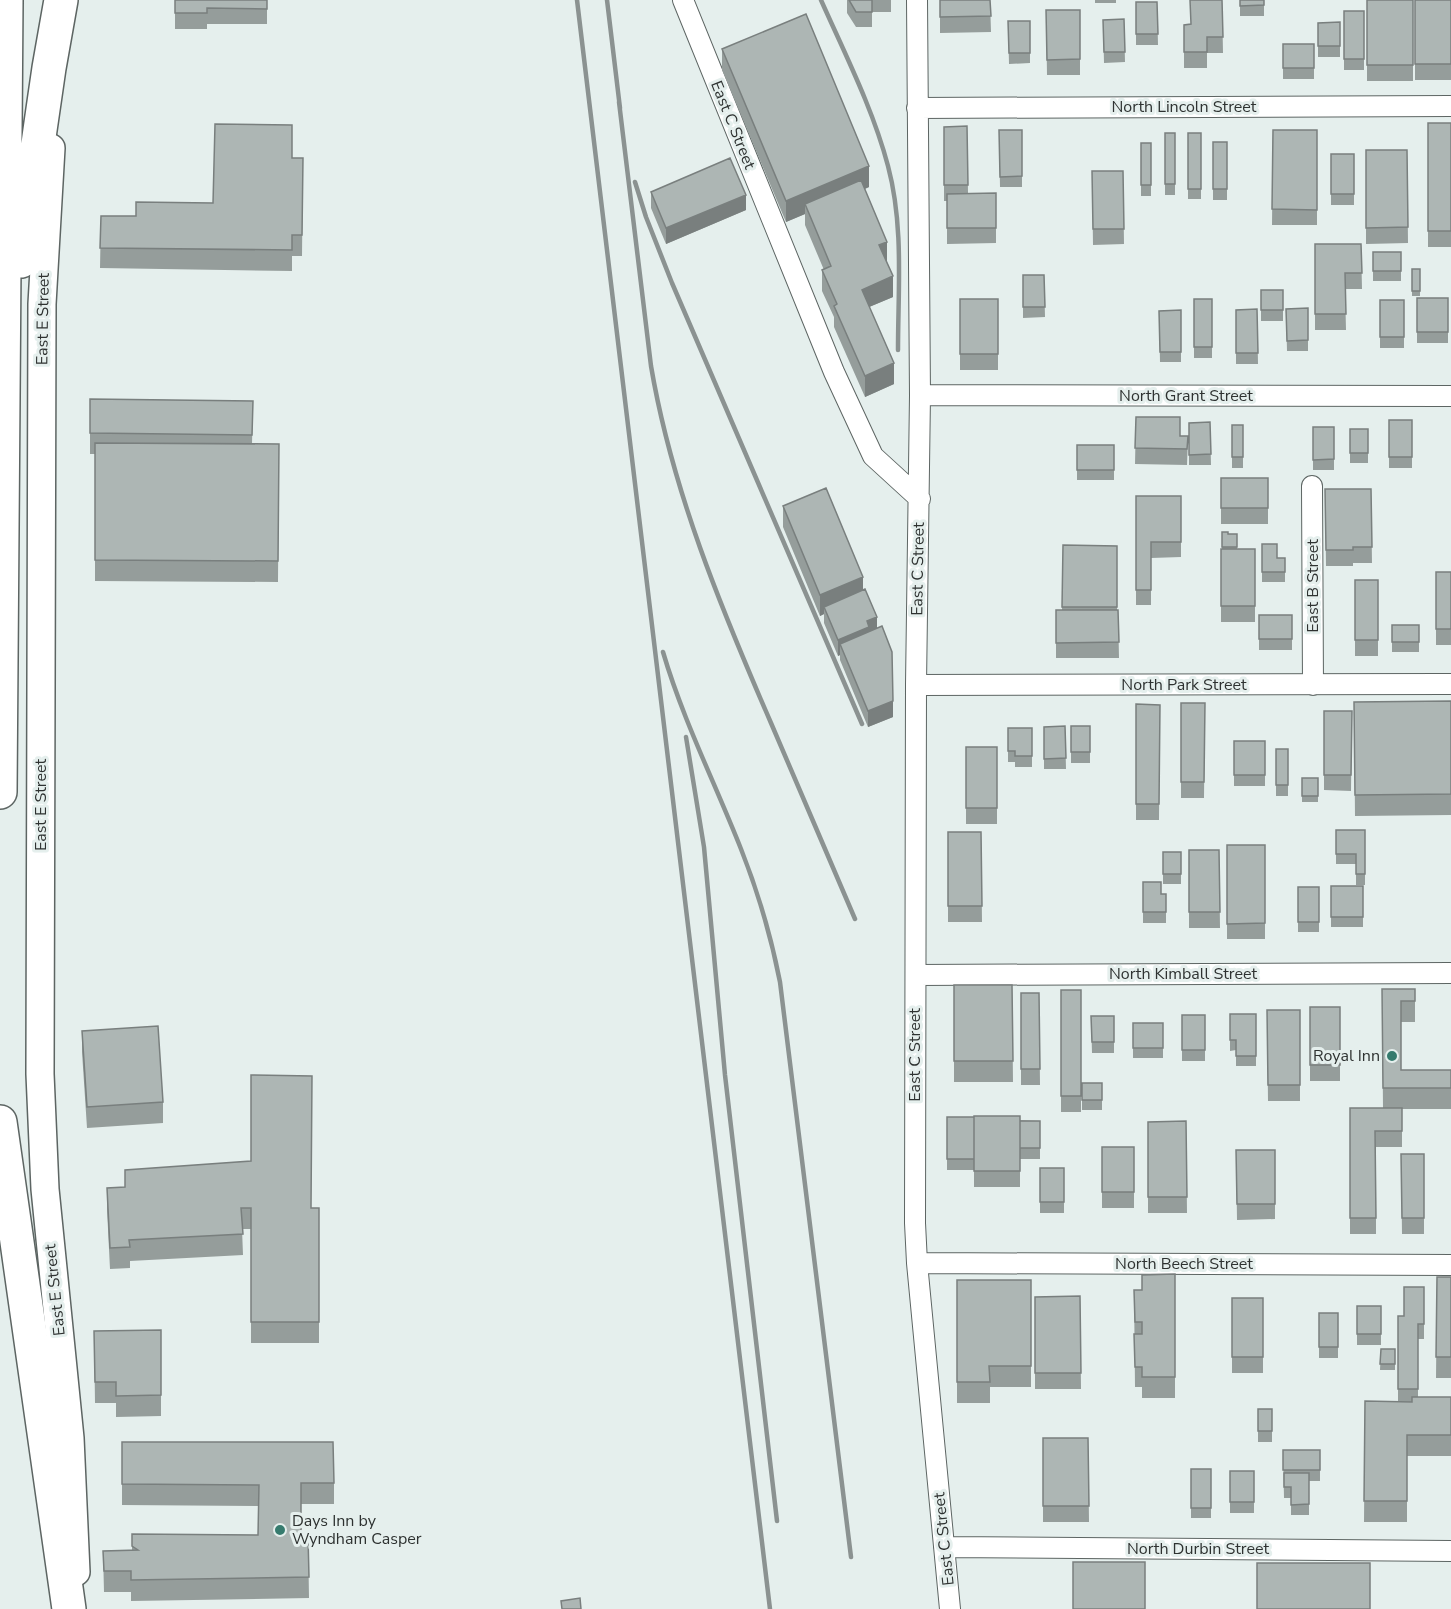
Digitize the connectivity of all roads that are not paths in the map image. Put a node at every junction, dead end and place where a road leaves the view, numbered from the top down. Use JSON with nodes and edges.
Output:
{"nodes":[{"id":1,"x":6,"y":0,"type":"edge"},
{"id":2,"x":61,"y":0,"type":"edge"},
{"id":3,"x":683,"y":0,"type":"edge"},
{"id":4,"x":917,"y":0,"type":"edge"},
{"id":5,"x":1451,"y":106,"type":"edge"},
{"id":6,"x":917,"y":108,"type":"junction"},
{"id":7,"x":920,"y":395,"type":"junction"},
{"id":8,"x":1451,"y":396,"type":"edge"},
{"id":9,"x":2,"y":469,"type":"junction"},
{"id":10,"x":1312,"y":486,"type":"dead end"},
{"id":11,"x":920,"y":499,"type":"junction"},
{"id":12,"x":1451,"y":684,"type":"edge"},
{"id":13,"x":916,"y":685,"type":"junction"},
{"id":14,"x":1313,"y":685,"type":"junction"},
{"id":15,"x":0,"y":792,"type":"edge"},
{"id":16,"x":1451,"y":974,"type":"edge"},
{"id":17,"x":916,"y":975,"type":"junction"},
{"id":18,"x":0,"y":1122,"type":"edge"},
{"id":19,"x":917,"y":1263,"type":"junction"},
{"id":20,"x":1451,"y":1265,"type":"edge"},
{"id":21,"x":944,"y":1547,"type":"junction"},
{"id":22,"x":1451,"y":1551,"type":"edge"},
{"id":23,"x":69,"y":1609,"type":"edge"},
{"id":24,"x":77,"y":1609,"type":"edge"},
{"id":25,"x":951,"y":1609,"type":"edge"}],
"edges":[{"from":1,"to":9,"type":"highway"},
{"from":2,"to":9,"type":"highway"},
{"from":2,"to":24,"type":"main road","name":"East E Street"},
{"from":3,"to":11,"type":"street","name":"East C Street"},
{"from":4,"to":6,"type":"street","name":"East C Street"},
{"from":5,"to":6,"type":"street","name":"North Lincoln Street"},
{"from":6,"to":7,"type":"street","name":"East C Street"},
{"from":7,"to":8,"type":"street","name":"North Grant Street"},
{"from":7,"to":11,"type":"street","name":"East C Street"},
{"from":9,"to":15,"type":"highway"},
{"from":10,"to":14,"type":"street","name":"East B Street"},
{"from":11,"to":13,"type":"street","name":"East C Street"},
{"from":12,"to":14,"type":"street","name":"North Park Street"},
{"from":13,"to":14,"type":"street","name":"North Park Street"},
{"from":13,"to":17,"type":"street","name":"East C Street"},
{"from":16,"to":17,"type":"street","name":"North Kimball Street"},
{"from":17,"to":19,"type":"street","name":"East C Street"},
{"from":18,"to":23,"type":"highway"},
{"from":19,"to":20,"type":"street","name":"North Beech Street"},
{"from":19,"to":21,"type":"street","name":"East C Street"},
{"from":21,"to":22,"type":"street","name":"North Durbin Street"},
{"from":21,"to":25,"type":"street","name":"East C Street"}]}
